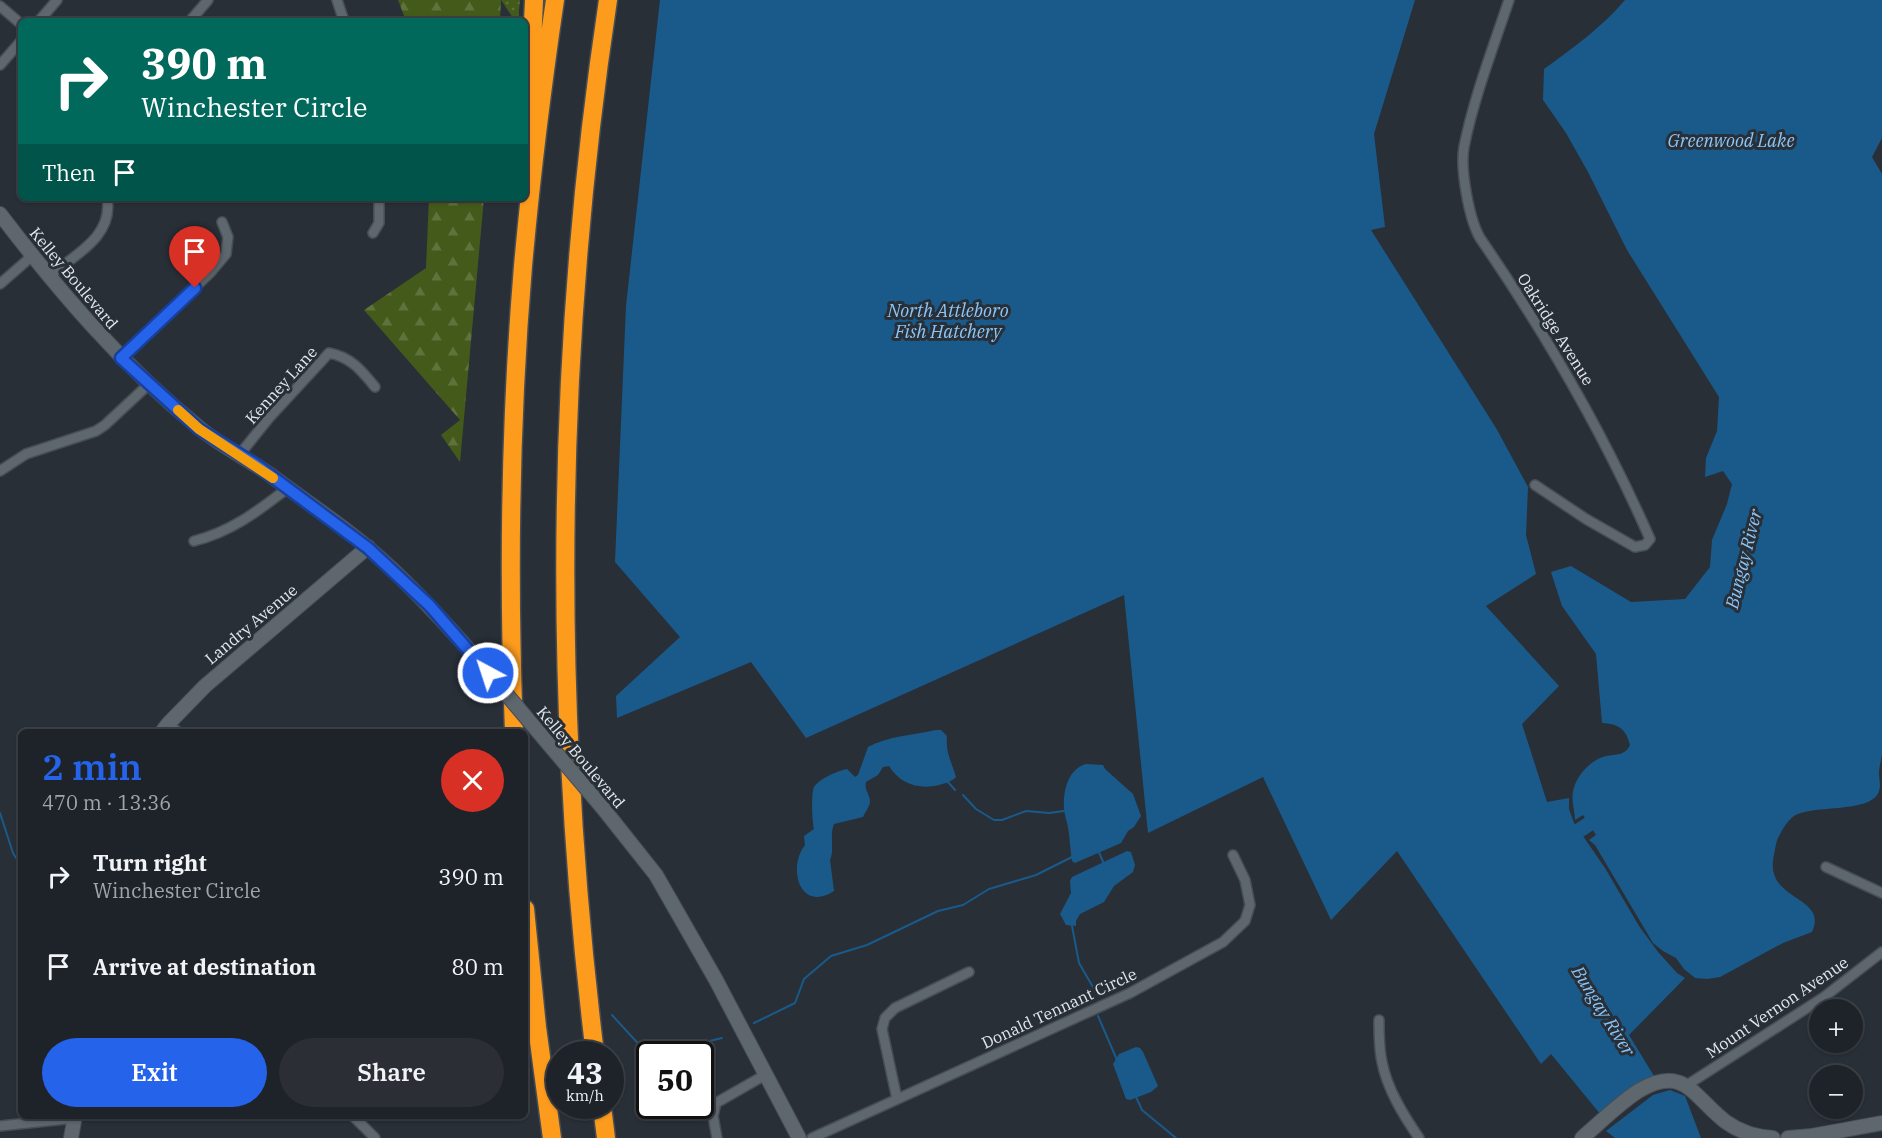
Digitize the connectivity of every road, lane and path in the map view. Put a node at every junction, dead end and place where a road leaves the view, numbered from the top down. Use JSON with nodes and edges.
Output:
{"nodes":[{"id":1,"x":57,"y":0,"type":"edge"},
{"id":2,"x":208,"y":0,"type":"edge"},
{"id":3,"x":337,"y":0,"type":"edge"},
{"id":4,"x":534,"y":0,"type":"edge"},
{"id":5,"x":555,"y":0,"type":"edge"},
{"id":6,"x":608,"y":0,"type":"edge"},
{"id":7,"x":1509,"y":0,"type":"edge"},
{"id":8,"x":0,"y":6,"type":"edge"},
{"id":9,"x":42,"y":18,"type":"edge"},
{"id":10,"x":193,"y":18,"type":"edge"},
{"id":11,"x":343,"y":18,"type":"edge"},
{"id":12,"x":18,"y":21,"type":"edge"},
{"id":13,"x":18,"y":44,"type":"edge"},
{"id":14,"x":0,"y":65,"type":"edge"},
{"id":15,"x":528,"y":145,"type":"edge"},
{"id":16,"x":107,"y":201,"type":"edge"},
{"id":17,"x":380,"y":201,"type":"edge"},
{"id":18,"x":526,"y":201,"type":"edge"},
{"id":19,"x":0,"y":214,"type":"edge"},
{"id":20,"x":222,"y":222,"type":"dead end"},
{"id":21,"x":373,"y":232,"type":"dead end"},
{"id":22,"x":32,"y":256,"type":"junction"},
{"id":23,"x":523,"y":266,"type":"junction"},
{"id":24,"x":49,"y":276,"type":"junction"},
{"id":25,"x":0,"y":284,"type":"edge"},
{"id":26,"x":121,"y":358,"type":"junction"},
{"id":27,"x":149,"y":384,"type":"junction"},
{"id":28,"x":375,"y":387,"type":"dead end"},
{"id":29,"x":240,"y":454,"type":"junction"},
{"id":30,"x":0,"y":471,"type":"edge"},
{"id":31,"x":1535,"y":485,"type":"dead end"},
{"id":32,"x":288,"y":488,"type":"junction"},
{"id":33,"x":194,"y":541,"type":"dead end"},
{"id":34,"x":368,"y":548,"type":"junction"},
{"id":35,"x":170,"y":729,"type":"edge"},
{"id":36,"x":514,"y":729,"type":"edge"},
{"id":37,"x":1233,"y":855,"type":"dead end"},
{"id":38,"x":1826,"y":867,"type":"dead end"},
{"id":39,"x":1882,"y":893,"type":"edge"},
{"id":40,"x":528,"y":938,"type":"edge"},
{"id":41,"x":1882,"y":952,"type":"edge"},
{"id":42,"x":969,"y":972,"type":"dead end"},
{"id":43,"x":1379,"y":1020,"type":"dead end"},
{"id":44,"x":594,"y":1041,"type":"edge"},
{"id":45,"x":765,"y":1075,"type":"junction"},
{"id":46,"x":1687,"y":1085,"type":"junction"},
{"id":47,"x":897,"y":1100,"type":"junction"},
{"id":48,"x":58,"y":1119,"type":"edge"},
{"id":49,"x":75,"y":1119,"type":"edge"},
{"id":50,"x":355,"y":1119,"type":"edge"},
{"id":51,"x":604,"y":1119,"type":"edge"},
{"id":52,"x":1882,"y":1124,"type":"edge"},
{"id":53,"x":0,"y":1126,"type":"edge"},
{"id":54,"x":71,"y":1138,"type":"edge"},
{"id":55,"x":375,"y":1138,"type":"edge"},
{"id":56,"x":552,"y":1138,"type":"edge"},
{"id":57,"x":606,"y":1138,"type":"edge"},
{"id":58,"x":717,"y":1138,"type":"edge"},
{"id":59,"x":799,"y":1138,"type":"edge"},
{"id":60,"x":812,"y":1138,"type":"edge"},
{"id":61,"x":1419,"y":1138,"type":"edge"},
{"id":62,"x":1582,"y":1138,"type":"edge"},
{"id":63,"x":1773,"y":1138,"type":"edge"},
{"id":64,"x":1788,"y":1138,"type":"edge"}],
"edges":[{"from":1,"to":9,"type":"street"},
{"from":2,"to":10,"type":"street"},
{"from":3,"to":11,"type":"street"},
{"from":4,"to":15,"type":"highway"},
{"from":5,"to":23,"type":"highway"},
{"from":6,"to":44,"type":"highway"},
{"from":7,"to":31,"type":"street","name":"Oakridge Avenue"},
{"from":8,"to":12,"type":"street"},
{"from":13,"to":14,"type":"street"},
{"from":16,"to":24,"type":"street"},
{"from":17,"to":21,"type":"street"},
{"from":18,"to":23,"type":"highway"},
{"from":19,"to":22,"type":"main road","name":"Kelley Boulevard"},
{"from":20,"to":26,"type":"street"},
{"from":22,"to":24,"type":"main road","name":"Kelley Boulevard"},
{"from":22,"to":25,"type":"street"},
{"from":23,"to":36,"type":"highway"},
{"from":24,"to":26,"type":"main road","name":"Kelley Boulevard"},
{"from":26,"to":27,"type":"main road","name":"Kelley Boulevard"},
{"from":27,"to":29,"type":"main road","name":"Kelley Boulevard"},
{"from":27,"to":30,"type":"street"},
{"from":28,"to":29,"type":"street","name":"Kenney Lane"},
{"from":29,"to":32,"type":"main road","name":"Kelley Boulevard"},
{"from":32,"to":33,"type":"street"},
{"from":32,"to":34,"type":"main road","name":"Kelley Boulevard"},
{"from":34,"to":35,"type":"main road","name":"Landry Avenue"},
{"from":34,"to":45,"type":"main road","name":"Kelley Boulevard","bridge":true},
{"from":37,"to":47,"type":"street","name":"Donald Tennant Circle"},
{"from":38,"to":39,"type":"street"},
{"from":40,"to":56,"type":"highway"},
{"from":41,"to":46,"type":"street","name":"Mount Vernon Avenue"},
{"from":42,"to":47,"type":"street"},
{"from":43,"to":61,"type":"street"},
{"from":45,"to":58,"type":"street"},
{"from":45,"to":59,"type":"main road","name":"Kelley Boulevard"},
{"from":46,"to":62,"type":"main road"},
{"from":46,"to":63,"type":"main road"},
{"from":47,"to":60,"type":"street","name":"Donald Tennant Circle"},
{"from":48,"to":53,"type":"street"},
{"from":49,"to":54,"type":"main road"},
{"from":50,"to":55,"type":"street"},
{"from":51,"to":57,"type":"highway"},
{"from":52,"to":64,"type":"main road"}]}
